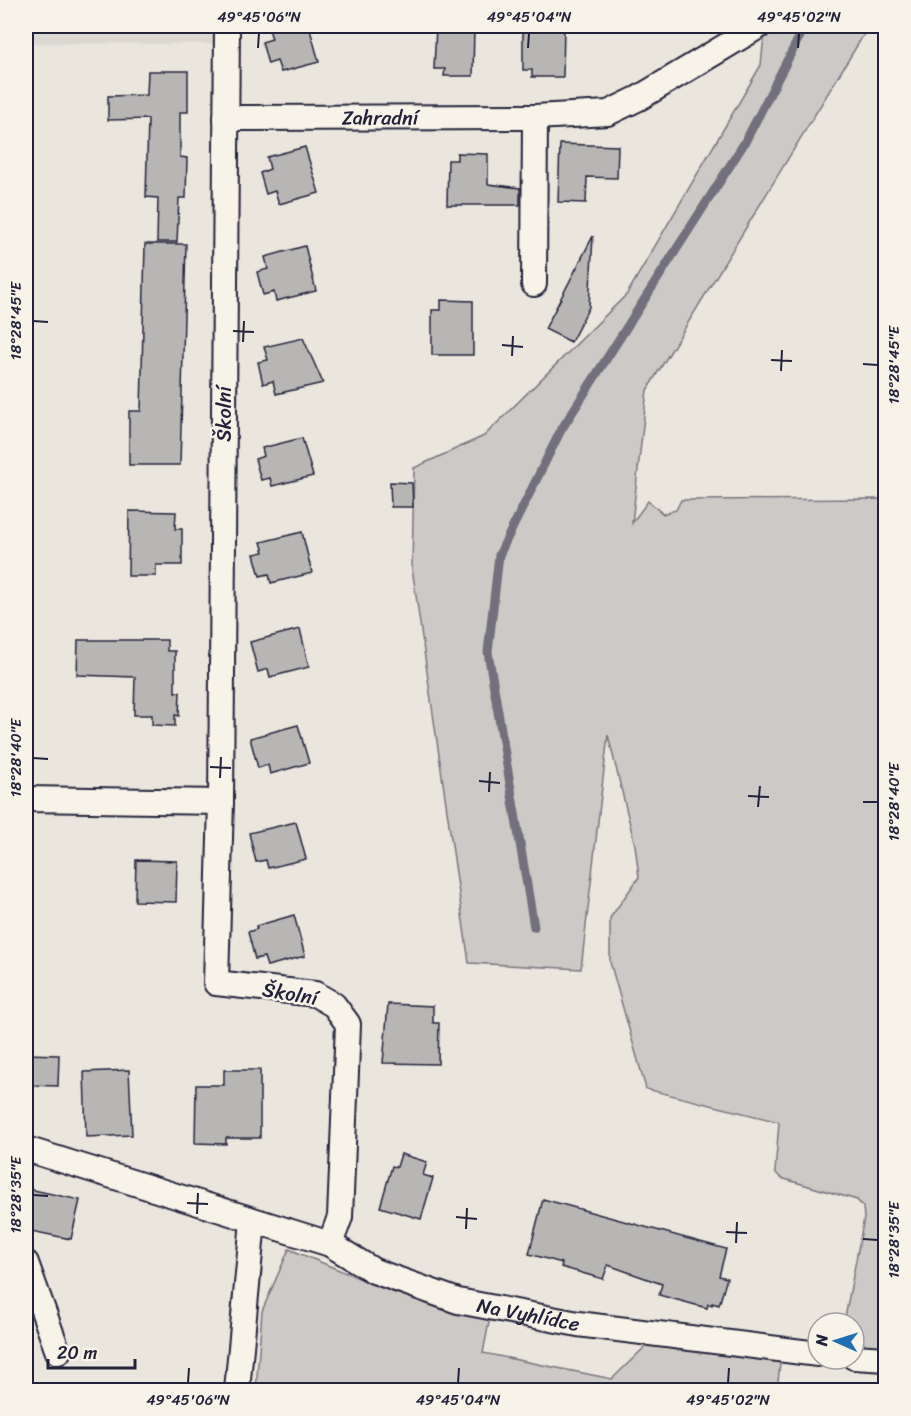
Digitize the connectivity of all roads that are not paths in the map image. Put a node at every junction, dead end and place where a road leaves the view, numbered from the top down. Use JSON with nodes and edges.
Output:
{"nodes":[{"id":1,"x":226,"y":26,"type":"edge"},
{"id":2,"x":759,"y":26,"type":"edge"},
{"id":3,"x":535,"y":117,"type":"junction"},
{"id":4,"x":226,"y":118,"type":"junction"},
{"id":5,"x":534,"y":284,"type":"dead end"},
{"id":6,"x":26,"y":799,"type":"edge"},
{"id":7,"x":221,"y":802,"type":"junction"},
{"id":8,"x":26,"y":1149,"type":"edge"},
{"id":9,"x":253,"y":1221,"type":"junction"},
{"id":10,"x":330,"y":1244,"type":"junction"},
{"id":11,"x":26,"y":1263,"type":"edge"},
{"id":12,"x":58,"y":1352,"type":"dead end"},
{"id":13,"x":806,"y":1352,"type":"edge"},
{"id":14,"x":866,"y":1358,"type":"edge"},
{"id":15,"x":885,"y":1359,"type":"edge"},
{"id":16,"x":237,"y":1390,"type":"edge"}],
"edges":[{"from":1,"to":4,"type":"street","name":"Školní"},
{"from":2,"to":3,"type":"street","name":"Zahradní"},
{"from":3,"to":4,"type":"street","name":"Zahradní"},
{"from":3,"to":5,"type":"street"},
{"from":4,"to":7,"type":"street","name":"Školní"},
{"from":6,"to":7,"type":"street"},
{"from":7,"to":10,"type":"street","name":"Školní"},
{"from":8,"to":9,"type":"street","name":"Na Vyhlídce"},
{"from":9,"to":10,"type":"street","name":"Na Vyhlídce"},
{"from":9,"to":16,"type":"street"},
{"from":10,"to":13,"type":"street","name":"Na Vyhlídce"},
{"from":11,"to":12,"type":"street"},
{"from":14,"to":15,"type":"street"}]}
